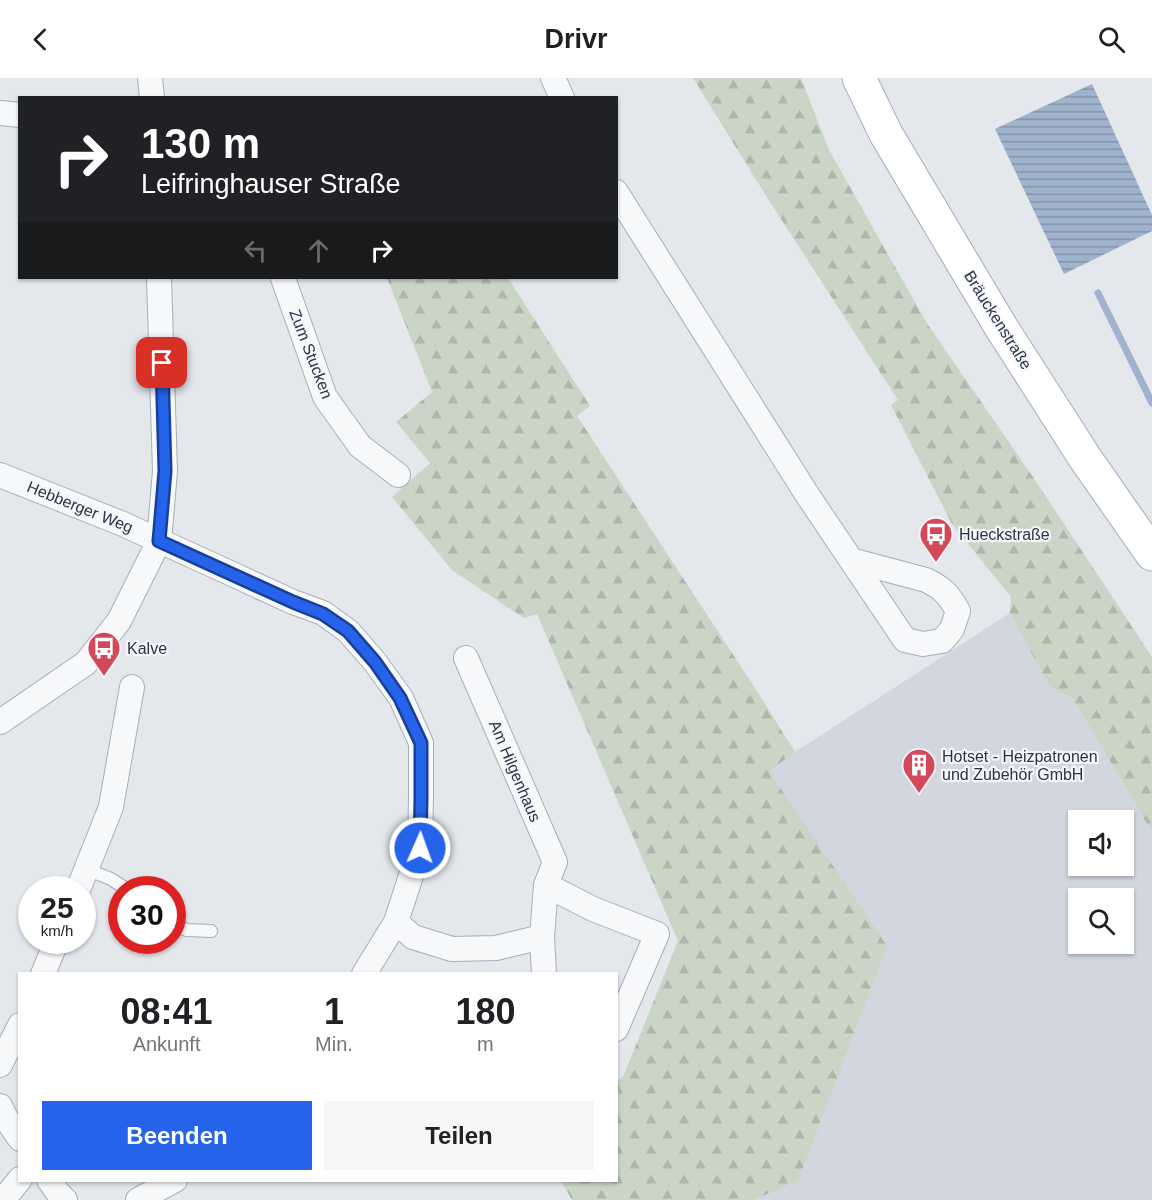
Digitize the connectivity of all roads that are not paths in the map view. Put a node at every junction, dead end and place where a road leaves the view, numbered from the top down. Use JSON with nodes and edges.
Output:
{"nodes":[{"id":1,"x":150,"y":78,"type":"edge"},
{"id":2,"x":553,"y":78,"type":"edge"},
{"id":3,"x":859,"y":78,"type":"edge"},
{"id":4,"x":152,"y":96,"type":"edge"},
{"id":5,"x":561,"y":96,"type":"edge"},
{"id":6,"x":0,"y":114,"type":"edge"},
{"id":7,"x":18,"y":115,"type":"edge"},
{"id":8,"x":618,"y":195,"type":"edge"},
{"id":9,"x":159,"y":279,"type":"edge"},
{"id":10,"x":283,"y":279,"type":"edge"},
{"id":11,"x":0,"y":475,"type":"edge"},
{"id":12,"x":398,"y":475,"type":"dead end"},
{"id":13,"x":159,"y":541,"type":"junction"},
{"id":14,"x":1152,"y":554,"type":"edge"},
{"id":15,"x":851,"y":560,"type":"dead end"},
{"id":16,"x":466,"y":658,"type":"dead end"},
{"id":17,"x":132,"y":687,"type":"dead end"},
{"id":18,"x":0,"y":722,"type":"edge"},
{"id":19,"x":83,"y":876,"type":"edge"},
{"id":20,"x":546,"y":885,"type":"junction"},
{"id":21,"x":396,"y":922,"type":"junction"},
{"id":22,"x":186,"y":930,"type":"edge"},
{"id":23,"x":211,"y":931,"type":"dead end"},
{"id":24,"x":542,"y":937,"type":"junction"},
{"id":25,"x":51,"y":954,"type":"edge"},
{"id":26,"x":44,"y":972,"type":"edge"},
{"id":27,"x":365,"y":972,"type":"edge"},
{"id":28,"x":544,"y":972,"type":"edge"},
{"id":29,"x":618,"y":1024,"type":"edge"},
{"id":30,"x":18,"y":1029,"type":"edge"},
{"id":31,"x":0,"y":1065,"type":"edge"},
{"id":32,"x":0,"y":1106,"type":"edge"},
{"id":33,"x":18,"y":1136,"type":"edge"},
{"id":34,"x":18,"y":1181,"type":"edge"},
{"id":35,"x":50,"y":1182,"type":"edge"},
{"id":36,"x":171,"y":1182,"type":"edge"},
{"id":37,"x":3,"y":1200,"type":"edge"},
{"id":38,"x":65,"y":1200,"type":"edge"},
{"id":39,"x":138,"y":1200,"type":"edge"}],
"edges":[{"from":1,"to":4,"type":"street"},
{"from":2,"to":5,"type":"street"},
{"from":3,"to":14,"type":"main road","name":"Bräuckenstraße"},
{"from":6,"to":7,"type":"street"},
{"from":8,"to":15,"type":"street"},
{"from":9,"to":13,"type":"street"},
{"from":10,"to":12,"type":"street","name":"Zum Stucken"},
{"from":11,"to":13,"type":"street","name":"Hebberger Weg"},
{"from":13,"to":18,"type":"street"},
{"from":13,"to":21,"type":"street"},
{"from":16,"to":20,"type":"street","name":"Am Hilgenhaus"},
{"from":17,"to":19,"type":"street"},
{"from":20,"to":24,"type":"street","name":"Am Hilgenhaus"},
{"from":20,"to":29,"type":"street"},
{"from":21,"to":24,"type":"street"},
{"from":21,"to":27,"type":"street"},
{"from":22,"to":23,"type":"lane"},
{"from":24,"to":28,"type":"street","name":"Am Hilgenhaus"},
{"from":25,"to":26,"type":"street"},
{"from":30,"to":31,"type":"street"},
{"from":32,"to":33,"type":"street"},
{"from":34,"to":37,"type":"street"},
{"from":35,"to":38,"type":"street"},
{"from":36,"to":39,"type":"street"}]}
